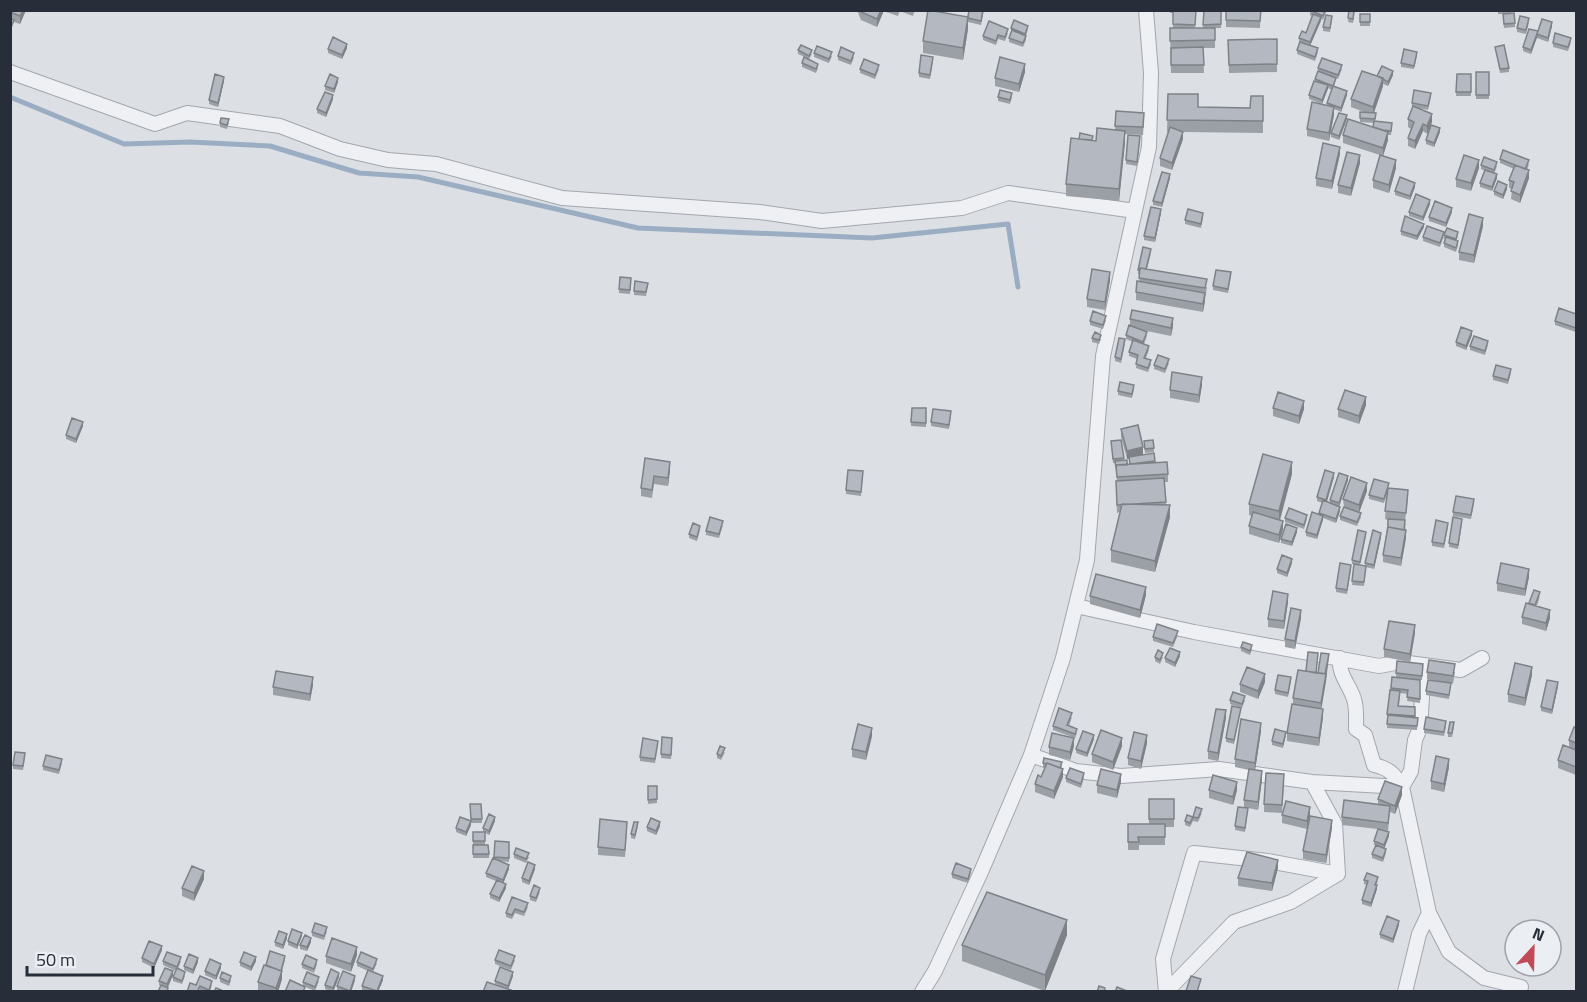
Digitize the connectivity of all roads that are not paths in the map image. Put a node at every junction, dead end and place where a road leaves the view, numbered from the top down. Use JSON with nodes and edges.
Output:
{"nodes":[{"id":1,"x":1146,"y":10,"type":"edge"},
{"id":2,"x":10,"y":72,"type":"edge"},
{"id":3,"x":1135,"y":211,"type":"junction"},
{"id":4,"x":1076,"y":606,"type":"junction"},
{"id":5,"x":1340,"y":658,"type":"junction"},
{"id":6,"x":1482,"y":658,"type":"dead end"},
{"id":7,"x":1424,"y":666,"type":"junction"},
{"id":8,"x":1031,"y":755,"type":"junction"},
{"id":9,"x":1312,"y":782,"type":"junction"},
{"id":10,"x":1402,"y":788,"type":"junction"},
{"id":11,"x":1338,"y":874,"type":"junction"},
{"id":12,"x":1429,"y":913,"type":"junction"},
{"id":13,"x":1521,"y":987,"type":"dead end"},
{"id":14,"x":1166,"y":991,"type":"edge"},
{"id":15,"x":922,"y":992,"type":"edge"},
{"id":16,"x":1405,"y":992,"type":"edge"}],
"edges":[{"from":1,"to":3,"type":"street"},
{"from":2,"to":3,"type":"street"},
{"from":3,"to":4,"type":"street"},
{"from":4,"to":5,"type":"street"},
{"from":4,"to":8,"type":"street"},
{"from":5,"to":7,"type":"street"},
{"from":5,"to":10,"type":"street"},
{"from":6,"to":7,"type":"street"},
{"from":7,"to":10,"type":"street"},
{"from":8,"to":9,"type":"street"},
{"from":8,"to":15,"type":"street"},
{"from":9,"to":10,"type":"street"},
{"from":9,"to":11,"type":"street"},
{"from":10,"to":12,"type":"street"},
{"from":11,"to":14,"type":"street"},
{"from":11,"to":14,"type":"street"},
{"from":12,"to":13,"type":"street"},
{"from":12,"to":16,"type":"street"}]}
